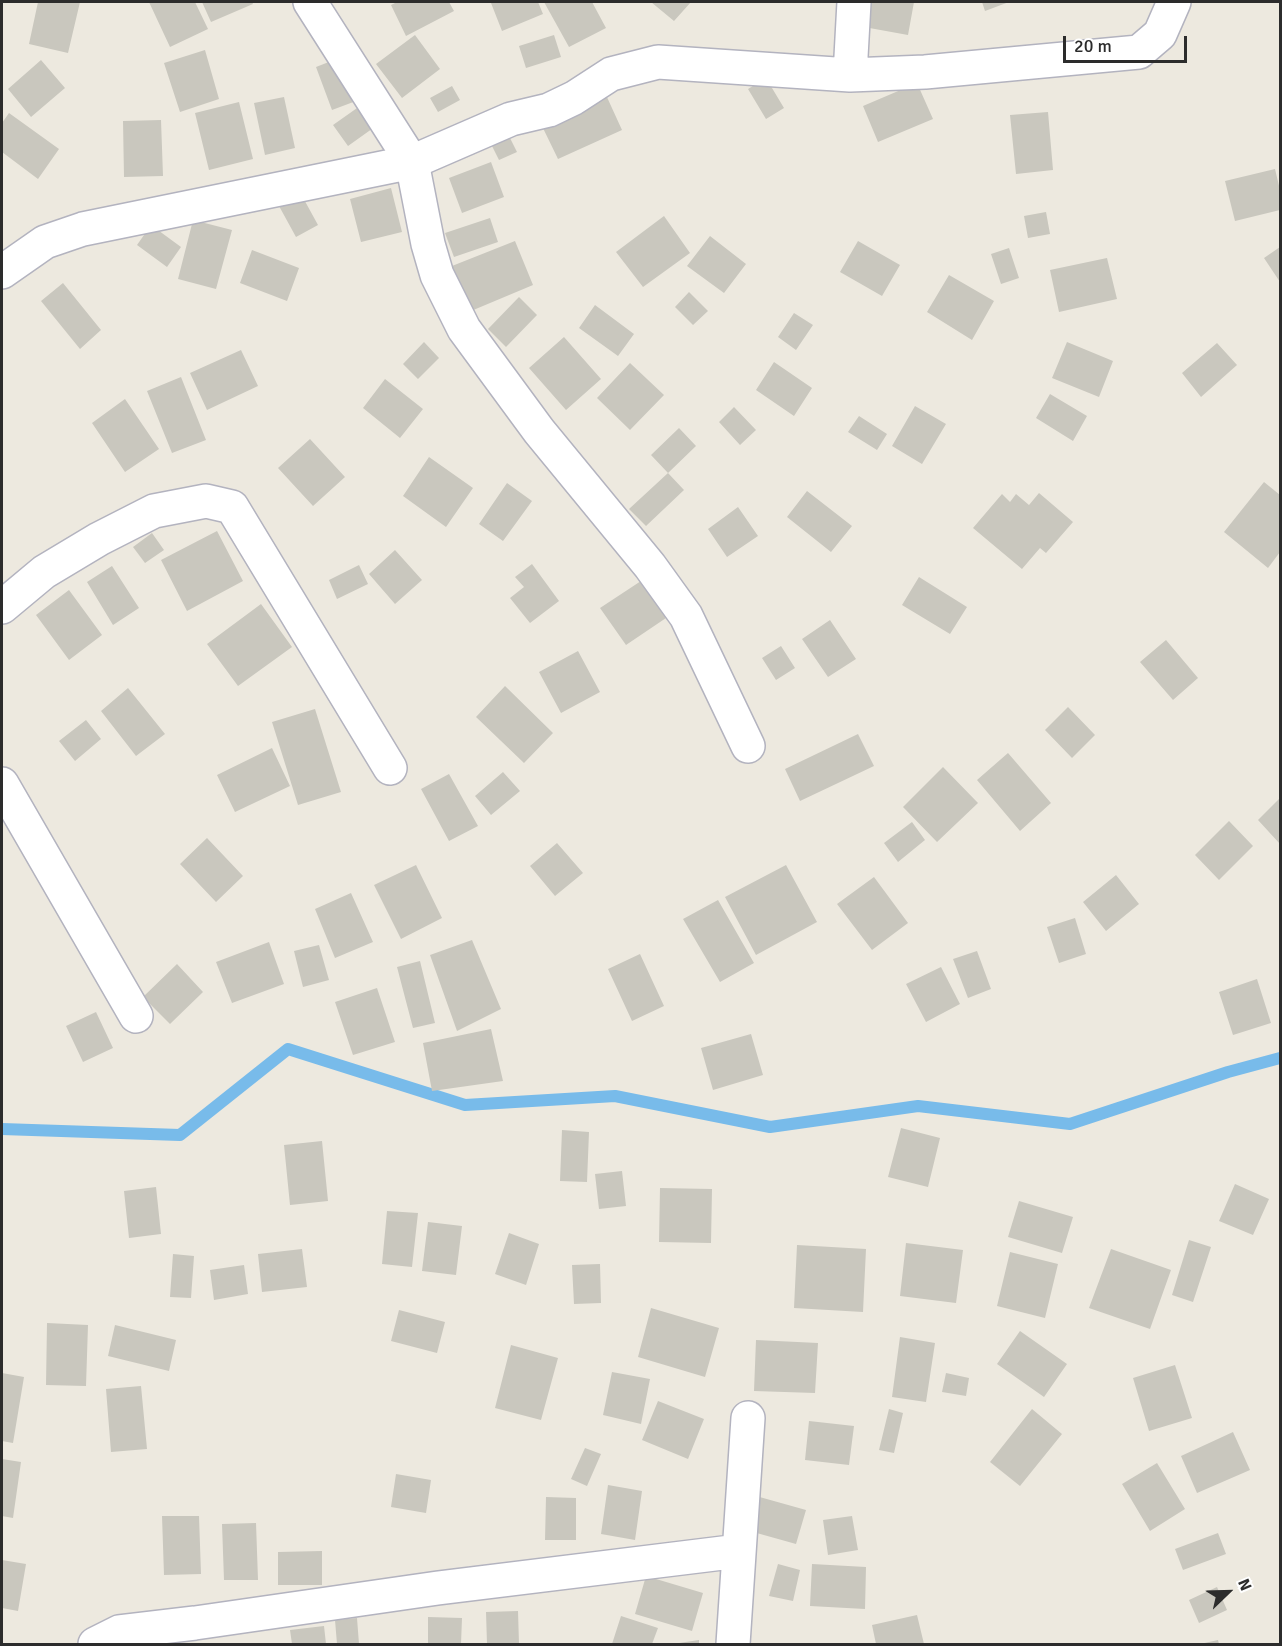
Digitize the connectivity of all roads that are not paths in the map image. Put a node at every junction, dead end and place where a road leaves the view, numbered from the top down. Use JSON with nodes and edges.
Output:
{"nodes":[{"id":1,"x":310,"y":2,"type":"edge"},
{"id":2,"x":854,"y":2,"type":"edge"},
{"id":3,"x":1174,"y":2,"type":"edge"},
{"id":4,"x":850,"y":75,"type":"junction"},
{"id":5,"x":412,"y":162,"type":"junction"},
{"id":6,"x":2,"y":272,"type":"edge"},
{"id":7,"x":2,"y":607,"type":"edge"},
{"id":8,"x":748,"y":746,"type":"dead end"},
{"id":9,"x":390,"y":768,"type":"dead end"},
{"id":10,"x":2,"y":784,"type":"edge"},
{"id":11,"x":136,"y":1016,"type":"dead end"},
{"id":12,"x":748,"y":1418,"type":"dead end"},
{"id":13,"x":739,"y":1551,"type":"junction"},
{"id":14,"x":95,"y":1644,"type":"edge"},
{"id":15,"x":733,"y":1644,"type":"edge"}],
"edges":[{"from":1,"to":5,"type":"street"},
{"from":2,"to":4,"type":"street"},
{"from":3,"to":4,"type":"street"},
{"from":4,"to":5,"type":"street"},
{"from":5,"to":6,"type":"street"},
{"from":5,"to":8,"type":"street"},
{"from":7,"to":9,"type":"street"},
{"from":10,"to":11,"type":"street"},
{"from":12,"to":13,"type":"street"},
{"from":13,"to":14,"type":"street"},
{"from":13,"to":15,"type":"street"}]}
